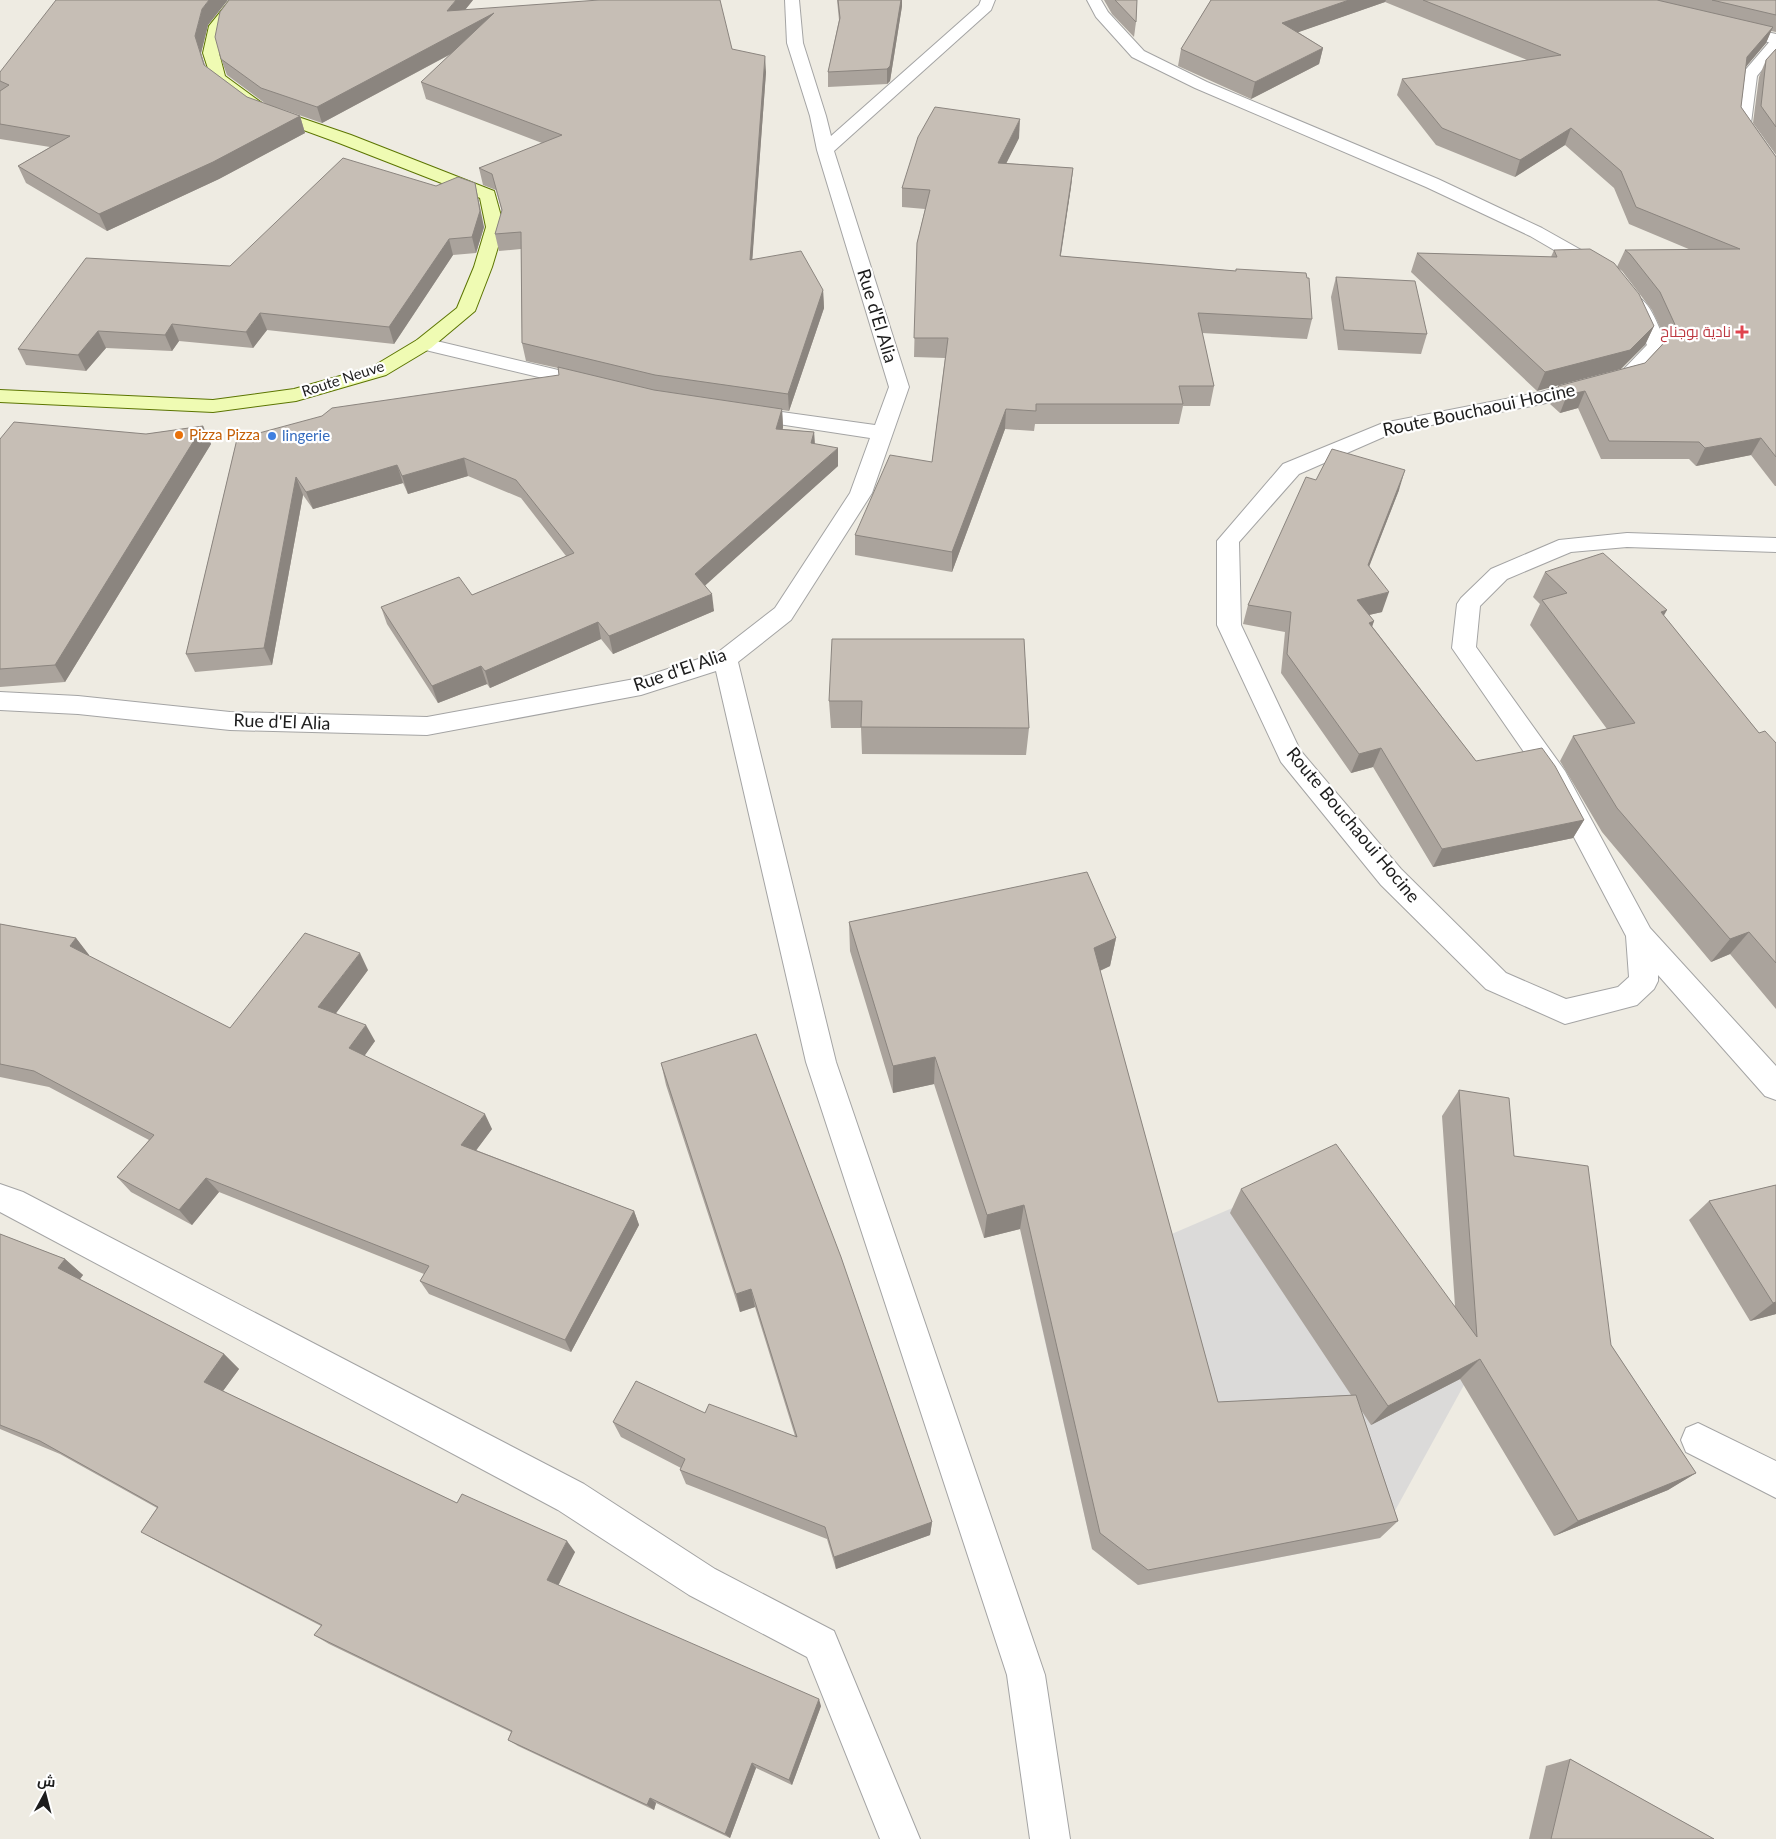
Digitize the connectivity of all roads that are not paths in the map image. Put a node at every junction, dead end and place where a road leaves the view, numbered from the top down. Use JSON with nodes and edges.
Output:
{"nodes":[{"id":1,"x":238,"y":0,"type":"edge"},
{"id":2,"x":792,"y":0,"type":"edge"},
{"id":3,"x":988,"y":0,"type":"edge"},
{"id":4,"x":1094,"y":0,"type":"edge"},
{"id":5,"x":1720,"y":26,"type":"edge"},
{"id":6,"x":1776,"y":40,"type":"edge"},
{"id":7,"x":1776,"y":43,"type":"edge"},
{"id":8,"x":825,"y":150,"type":"junction"},
{"id":9,"x":1776,"y":170,"type":"edge"},
{"id":10,"x":424,"y":344,"type":"junction"},
{"id":11,"x":610,"y":389,"type":"edge"},
{"id":12,"x":0,"y":396,"type":"edge"},
{"id":13,"x":726,"y":410,"type":"edge"},
{"id":14,"x":883,"y":433,"type":"junction"},
{"id":15,"x":1776,"y":545,"type":"edge"},
{"id":16,"x":724,"y":659,"type":"junction"},
{"id":17,"x":0,"y":701,"type":"edge"},
{"id":18,"x":1640,"y":936,"type":"junction"},
{"id":19,"x":1776,"y":1087,"type":"edge"},
{"id":20,"x":0,"y":1198,"type":"edge"},
{"id":21,"x":1698,"y":1440,"type":"dead end"},
{"id":22,"x":1776,"y":1480,"type":"edge"},
{"id":23,"x":900,"y":1839,"type":"edge"},
{"id":24,"x":1050,"y":1839,"type":"edge"}],
"edges":[{"from":1,"to":10,"type":"main road","name":"Route Neuve"},
{"from":2,"to":8,"type":"street","name":"Rue d'El Alia"},
{"from":3,"to":8,"type":"street"},
{"from":4,"to":18,"type":"street","name":"Route Bouchaoui Hocine"},
{"from":5,"to":6,"type":"street"},
{"from":7,"to":9,"type":"street"},
{"from":8,"to":14,"type":"street","name":"Rue d'El Alia"},
{"from":10,"to":11,"type":"street"},
{"from":10,"to":12,"type":"main road","name":"Route Neuve"},
{"from":13,"to":14,"type":"street"},
{"from":14,"to":16,"type":"street","name":"Rue d'El Alia"},
{"from":15,"to":18,"type":"street","name":"Route Bouchaoui Hocine"},
{"from":16,"to":17,"type":"street","name":"Rue d'El Alia"},
{"from":16,"to":24,"type":"street"},
{"from":18,"to":19,"type":"street"},
{"from":20,"to":23,"type":"street"},
{"from":21,"to":22,"type":"street"}]}
